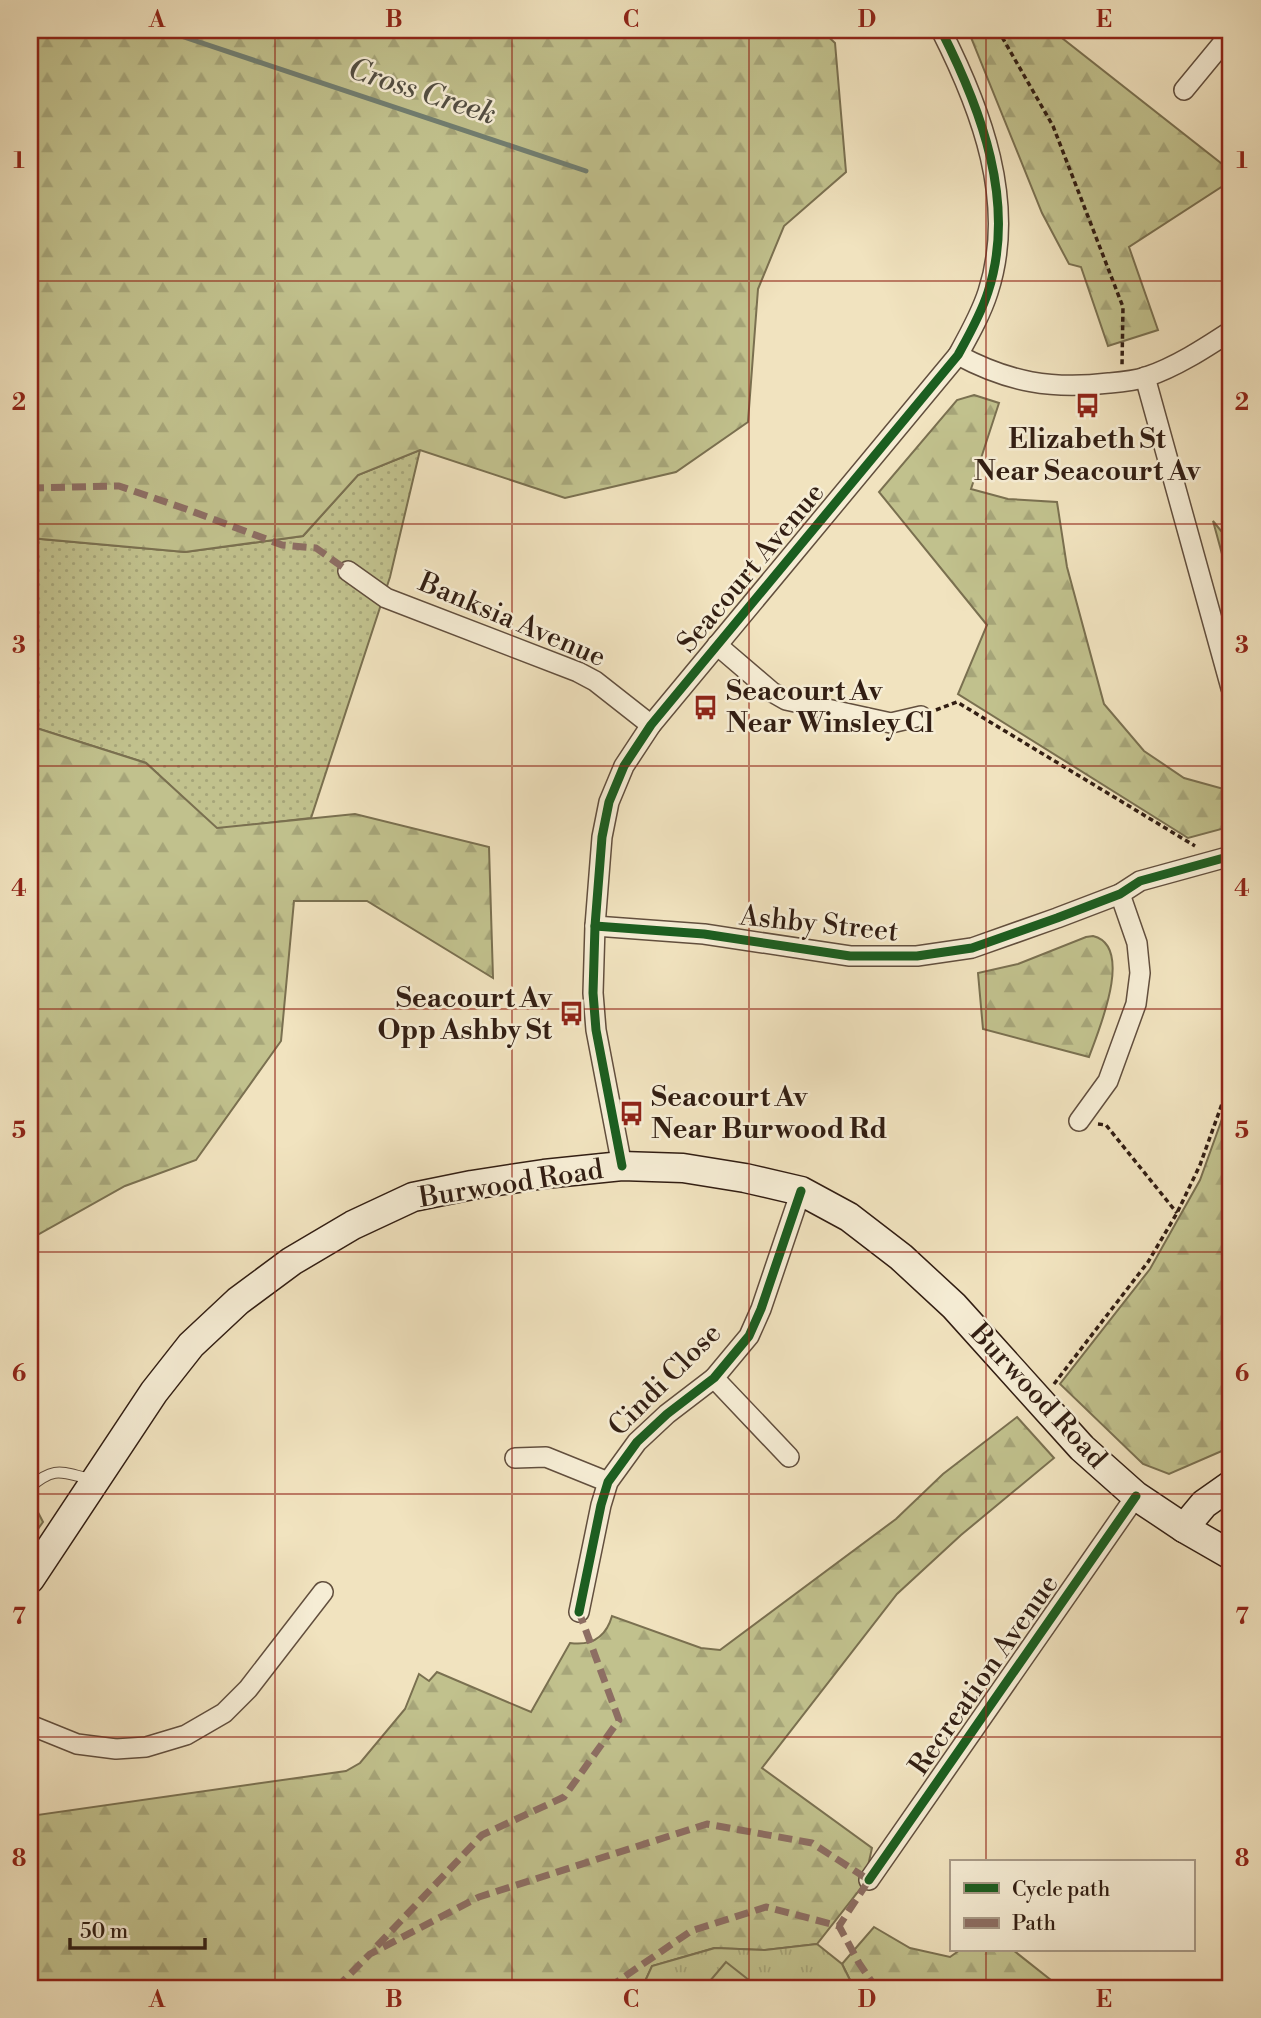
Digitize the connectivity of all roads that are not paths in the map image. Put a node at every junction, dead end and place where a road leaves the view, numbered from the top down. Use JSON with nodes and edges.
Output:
{"nodes":[{"id":1,"x":941,"y":30,"type":"edge"},
{"id":2,"x":1231,"y":33,"type":"edge"},
{"id":3,"x":1184,"y":90,"type":"dead end"},
{"id":4,"x":1231,"y":331,"type":"edge"},
{"id":5,"x":958,"y":355,"type":"junction"},
{"id":6,"x":1145,"y":377,"type":"junction"},
{"id":7,"x":348,"y":571,"type":"dead end"},
{"id":8,"x":717,"y":645,"type":"junction"},
{"id":9,"x":1231,"y":688,"type":"edge"},
{"id":10,"x":921,"y":716,"type":"road end"},
{"id":11,"x":650,"y":725,"type":"junction"},
{"id":12,"x":1224,"y":858,"type":"edge"},
{"id":13,"x":1120,"y":894,"type":"junction"},
{"id":14,"x":595,"y":926,"type":"junction"},
{"id":15,"x":1079,"y":1121,"type":"road end"},
{"id":16,"x":622,"y":1166,"type":"junction"},
{"id":17,"x":801,"y":1191,"type":"junction"},
{"id":18,"x":714,"y":1378,"type":"junction"},
{"id":19,"x":789,"y":1457,"type":"dead end"},
{"id":20,"x":515,"y":1458,"type":"dead end"},
{"id":21,"x":95,"y":1480,"type":"junction"},
{"id":22,"x":608,"y":1482,"type":"junction"},
{"id":23,"x":1231,"y":1485,"type":"edge"},
{"id":24,"x":30,"y":1487,"type":"edge"},
{"id":25,"x":1136,"y":1496,"type":"junction"},
{"id":26,"x":1184,"y":1528,"type":"junction"},
{"id":27,"x":1231,"y":1555,"type":"edge"},
{"id":28,"x":30,"y":1579,"type":"edge"},
{"id":29,"x":323,"y":1592,"type":"dead end"},
{"id":30,"x":579,"y":1612,"type":"dead end"},
{"id":31,"x":30,"y":1725,"type":"edge"},
{"id":32,"x":869,"y":1880,"type":"dead end"}],
"edges":[{"from":1,"to":5,"type":"street","name":"Seacourt Avenue"},
{"from":2,"to":3,"type":"street"},
{"from":4,"to":6,"type":"street"},
{"from":5,"to":6,"type":"street"},
{"from":5,"to":8,"type":"street","name":"Seacourt Avenue"},
{"from":6,"to":9,"type":"street"},
{"from":7,"to":11,"type":"street","name":"Banksia Avenue"},
{"from":8,"to":10,"type":"street"},
{"from":8,"to":11,"type":"street","name":"Seacourt Avenue"},
{"from":11,"to":14,"type":"street","name":"Seacourt Avenue"},
{"from":12,"to":13,"type":"street","name":"Ashby Street"},
{"from":13,"to":14,"type":"street","name":"Ashby Street"},
{"from":13,"to":15,"type":"street"},
{"from":14,"to":16,"type":"street","name":"Seacourt Avenue"},
{"from":16,"to":17,"type":"main road","name":"Burwood Road"},
{"from":16,"to":21,"type":"main road","name":"Burwood Road"},
{"from":17,"to":18,"type":"street","name":"Cindi Close"},
{"from":17,"to":25,"type":"main road","name":"Burwood Road"},
{"from":18,"to":19,"type":"street"},
{"from":18,"to":22,"type":"street","name":"Cindi Close"},
{"from":20,"to":22,"type":"street"},
{"from":21,"to":24,"type":"lane"},
{"from":21,"to":28,"type":"main road","name":"Burwood Road"},
{"from":22,"to":30,"type":"street","name":"Cindi Close"},
{"from":23,"to":26,"type":"main road"},
{"from":25,"to":26,"type":"main road","name":"Burwood Road"},
{"from":25,"to":32,"type":"street","name":"Recreation Avenue"},
{"from":26,"to":27,"type":"main road","name":"Burwood Road"},
{"from":29,"to":31,"type":"street"}]}
